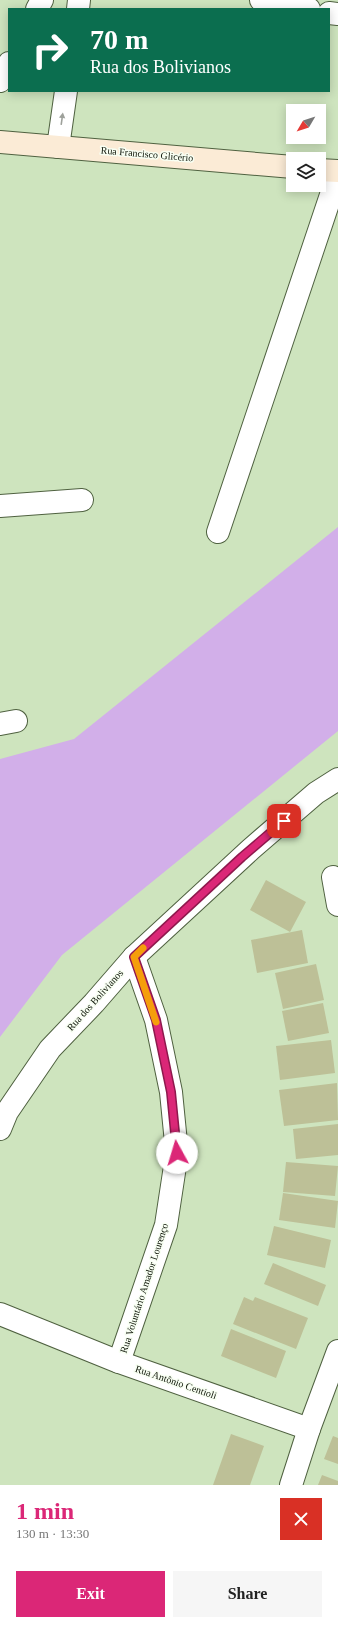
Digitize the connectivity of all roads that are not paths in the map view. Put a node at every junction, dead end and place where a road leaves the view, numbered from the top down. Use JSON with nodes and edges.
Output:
{"nodes":[{"id":1,"x":261,"y":0,"type":"edge"},
{"id":2,"x":304,"y":8,"type":"edge"},
{"id":3,"x":8,"y":65,"type":"edge"},
{"id":4,"x":0,"y":80,"type":"edge"},
{"id":5,"x":66,"y":92,"type":"edge"},
{"id":6,"x":0,"y":142,"type":"edge"},
{"id":7,"x":58,"y":147,"type":"junction"},
{"id":8,"x":286,"y":166,"type":"edge"},
{"id":9,"x":326,"y":171,"type":"edge"},
{"id":10,"x":338,"y":173,"type":"edge"},
{"id":11,"x":82,"y":500,"type":"dead end"},
{"id":12,"x":0,"y":506,"type":"edge"},
{"id":13,"x":218,"y":532,"type":"dead end"},
{"id":14,"x":338,"y":779,"type":"edge"},
{"id":15,"x":333,"y":877,"type":"dead end"},
{"id":16,"x":338,"y":905,"type":"edge"},
{"id":17,"x":134,"y":957,"type":"junction"},
{"id":18,"x":0,"y":1129,"type":"edge"},
{"id":19,"x":0,"y":1314,"type":"edge"},
{"id":20,"x":338,"y":1351,"type":"edge"},
{"id":21,"x":119,"y":1362,"type":"junction"},
{"id":22,"x":309,"y":1429,"type":"junction"},
{"id":23,"x":291,"y":1485,"type":"edge"}],
"edges":[{"from":1,"to":2,"type":"street"},
{"from":3,"to":4,"type":"street"},
{"from":7,"to":5,"type":"street","one_way":true},
{"from":6,"to":7,"type":"street","name":"Rua Francisco Glicério"},
{"from":7,"to":8,"type":"street","name":"Rua Francisco Glicério"},
{"from":9,"to":10,"type":"street"},
{"from":10,"to":13,"type":"street"},
{"from":11,"to":12,"type":"street"},
{"from":14,"to":17,"type":"street","name":"Rua dos Bolivianos"},
{"from":15,"to":16,"type":"street"},
{"from":17,"to":18,"type":"street","name":"Rua dos Bolivianos"},
{"from":17,"to":21,"type":"street","name":"Rua Voluntário Amador Lourenço"},
{"from":19,"to":21,"type":"street","name":"Rua Antônio Centioli"},
{"from":20,"to":22,"type":"street"},
{"from":21,"to":22,"type":"street","name":"Rua Antônio Centioli"},
{"from":22,"to":23,"type":"street"}]}
